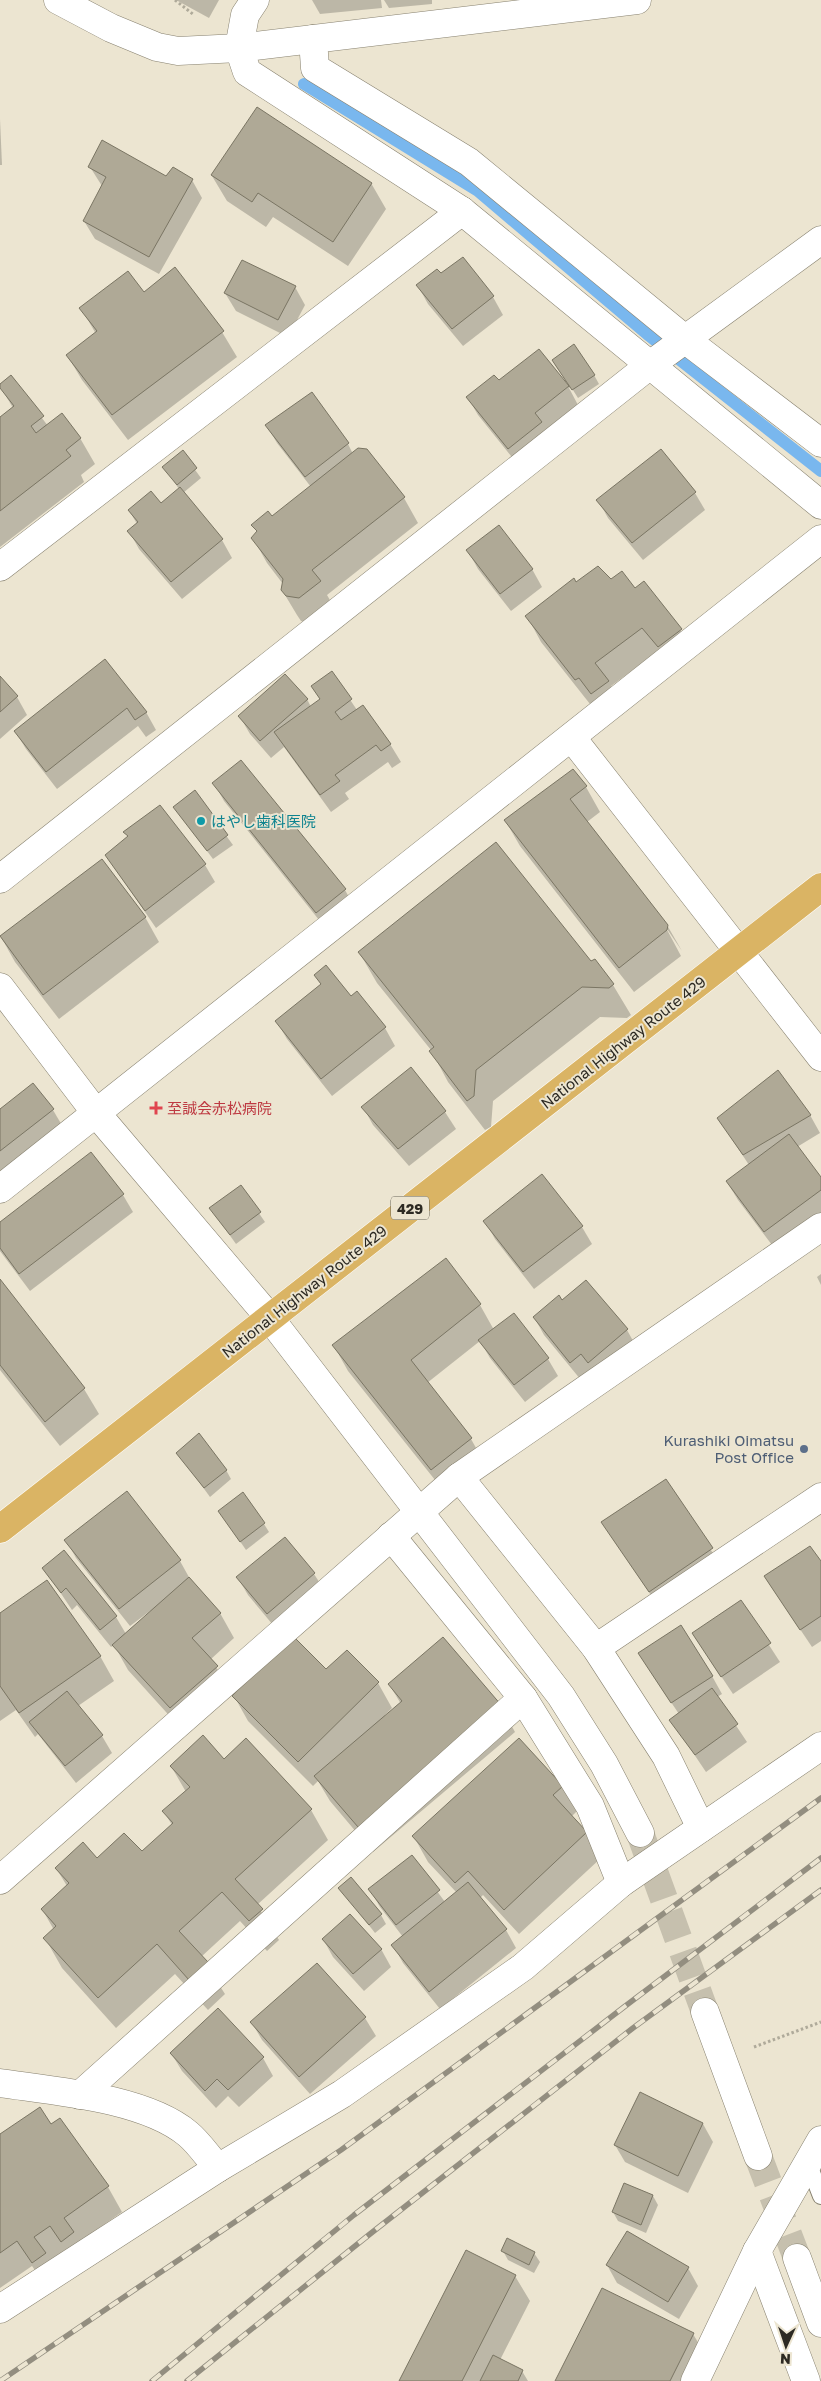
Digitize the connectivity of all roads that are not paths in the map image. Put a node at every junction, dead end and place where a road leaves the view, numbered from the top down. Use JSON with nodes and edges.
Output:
{"nodes":[{"id":1,"x":58,"y":0,"type":"edge"},
{"id":2,"x":255,"y":0,"type":"edge"},
{"id":3,"x":637,"y":0,"type":"edge"},
{"id":4,"x":313,"y":39,"type":"junction"},
{"id":5,"x":239,"y":48,"type":"junction"},
{"id":6,"x":462,"y":211,"type":"junction"},
{"id":7,"x":821,"y":240,"type":"edge"},
{"id":8,"x":668,"y":352,"type":"junction"},
{"id":9,"x":821,"y":443,"type":"edge"},
{"id":10,"x":821,"y":505,"type":"edge"},
{"id":11,"x":821,"y":539,"type":"edge"},
{"id":12,"x":0,"y":567,"type":"edge"},
{"id":13,"x":572,"y":738,"type":"junction"},
{"id":14,"x":0,"y":879,"type":"edge"},
{"id":15,"x":821,"y":887,"type":"edge"},
{"id":16,"x":740,"y":951,"type":"junction"},
{"id":17,"x":0,"y":987,"type":"edge"},
{"id":18,"x":821,"y":1057,"type":"edge"},
{"id":19,"x":96,"y":1113,"type":"junction"},
{"id":20,"x":0,"y":1189,"type":"edge"},
{"id":21,"x":821,"y":1227,"type":"edge"},
{"id":22,"x":269,"y":1317,"type":"junction"},
{"id":23,"x":459,"y":1476,"type":"junction"},
{"id":24,"x":821,"y":1497,"type":"edge"},
{"id":25,"x":420,"y":1510,"type":"junction"},
{"id":26,"x":0,"y":1529,"type":"edge"},
{"id":27,"x":391,"y":1536,"type":"junction"},
{"id":28,"x":596,"y":1648,"type":"junction"},
{"id":29,"x":522,"y":1698,"type":"junction"},
{"id":30,"x":821,"y":1746,"type":"edge"},
{"id":31,"x":701,"y":1828,"type":"junction"},
{"id":32,"x":640,"y":1833,"type":"tunnel mouth"},
{"id":33,"x":0,"y":1880,"type":"edge"},
{"id":34,"x":621,"y":1883,"type":"junction"},
{"id":35,"x":705,"y":2012,"type":"tunnel mouth"},
{"id":36,"x":0,"y":2083,"type":"edge"},
{"id":37,"x":80,"y":2095,"type":"junction"},
{"id":38,"x":821,"y":2140,"type":"edge"},
{"id":39,"x":758,"y":2156,"type":"tunnel mouth"},
{"id":40,"x":809,"y":2165,"type":"junction"},
{"id":41,"x":218,"y":2168,"type":"junction"},
{"id":42,"x":821,"y":2196,"type":"edge"},
{"id":43,"x":757,"y":2251,"type":"junction"},
{"id":44,"x":797,"y":2258,"type":"tunnel mouth"},
{"id":45,"x":0,"y":2310,"type":"edge"},
{"id":46,"x":821,"y":2323,"type":"edge"},
{"id":47,"x":695,"y":2381,"type":"edge"},
{"id":48,"x":806,"y":2381,"type":"edge"}],
"edges":[{"from":1,"to":5,"type":"street"},
{"from":2,"to":5,"type":"street"},
{"from":3,"to":4,"type":"street"},
{"from":4,"to":5,"type":"street"},
{"from":4,"to":8,"type":"street"},
{"from":5,"to":6,"type":"street"},
{"from":6,"to":8,"type":"street"},
{"from":6,"to":12,"type":"street"},
{"from":7,"to":8,"type":"street"},
{"from":8,"to":9,"type":"street"},
{"from":8,"to":10,"type":"street"},
{"from":8,"to":14,"type":"street"},
{"from":11,"to":13,"type":"street"},
{"from":13,"to":16,"type":"street"},
{"from":13,"to":19,"type":"street"},
{"from":15,"to":16,"type":"highway","name":"National Highway Route 429","number":"429"},
{"from":16,"to":18,"type":"street"},
{"from":16,"to":22,"type":"highway","name":"National Highway Route 429","number":"429"},
{"from":17,"to":19,"type":"street"},
{"from":19,"to":20,"type":"street"},
{"from":19,"to":22,"type":"street"},
{"from":21,"to":23,"type":"street"},
{"from":22,"to":25,"type":"street"},
{"from":22,"to":26,"type":"highway","name":"National Highway Route 429","number":"429"},
{"from":23,"to":25,"type":"street"},
{"from":23,"to":28,"type":"street"},
{"from":24,"to":28,"type":"street"},
{"from":25,"to":27,"type":"street"},
{"from":25,"to":32,"type":"street"},
{"from":27,"to":29,"type":"street"},
{"from":27,"to":33,"type":"street"},
{"from":28,"to":31,"type":"street"},
{"from":29,"to":34,"type":"street"},
{"from":29,"to":37,"type":"street"},
{"from":30,"to":31,"type":"street"},
{"from":31,"to":34,"type":"street"},
{"from":34,"to":41,"type":"street"},
{"from":35,"to":39,"type":"street"},
{"from":36,"to":37,"type":"street"},
{"from":37,"to":41,"type":"street"},
{"from":38,"to":40,"type":"street"},
{"from":40,"to":42,"type":"lane"},
{"from":40,"to":43,"type":"street"},
{"from":41,"to":45,"type":"street"},
{"from":43,"to":47,"type":"street"},
{"from":43,"to":48,"type":"street"},
{"from":44,"to":46,"type":"street"}]}
